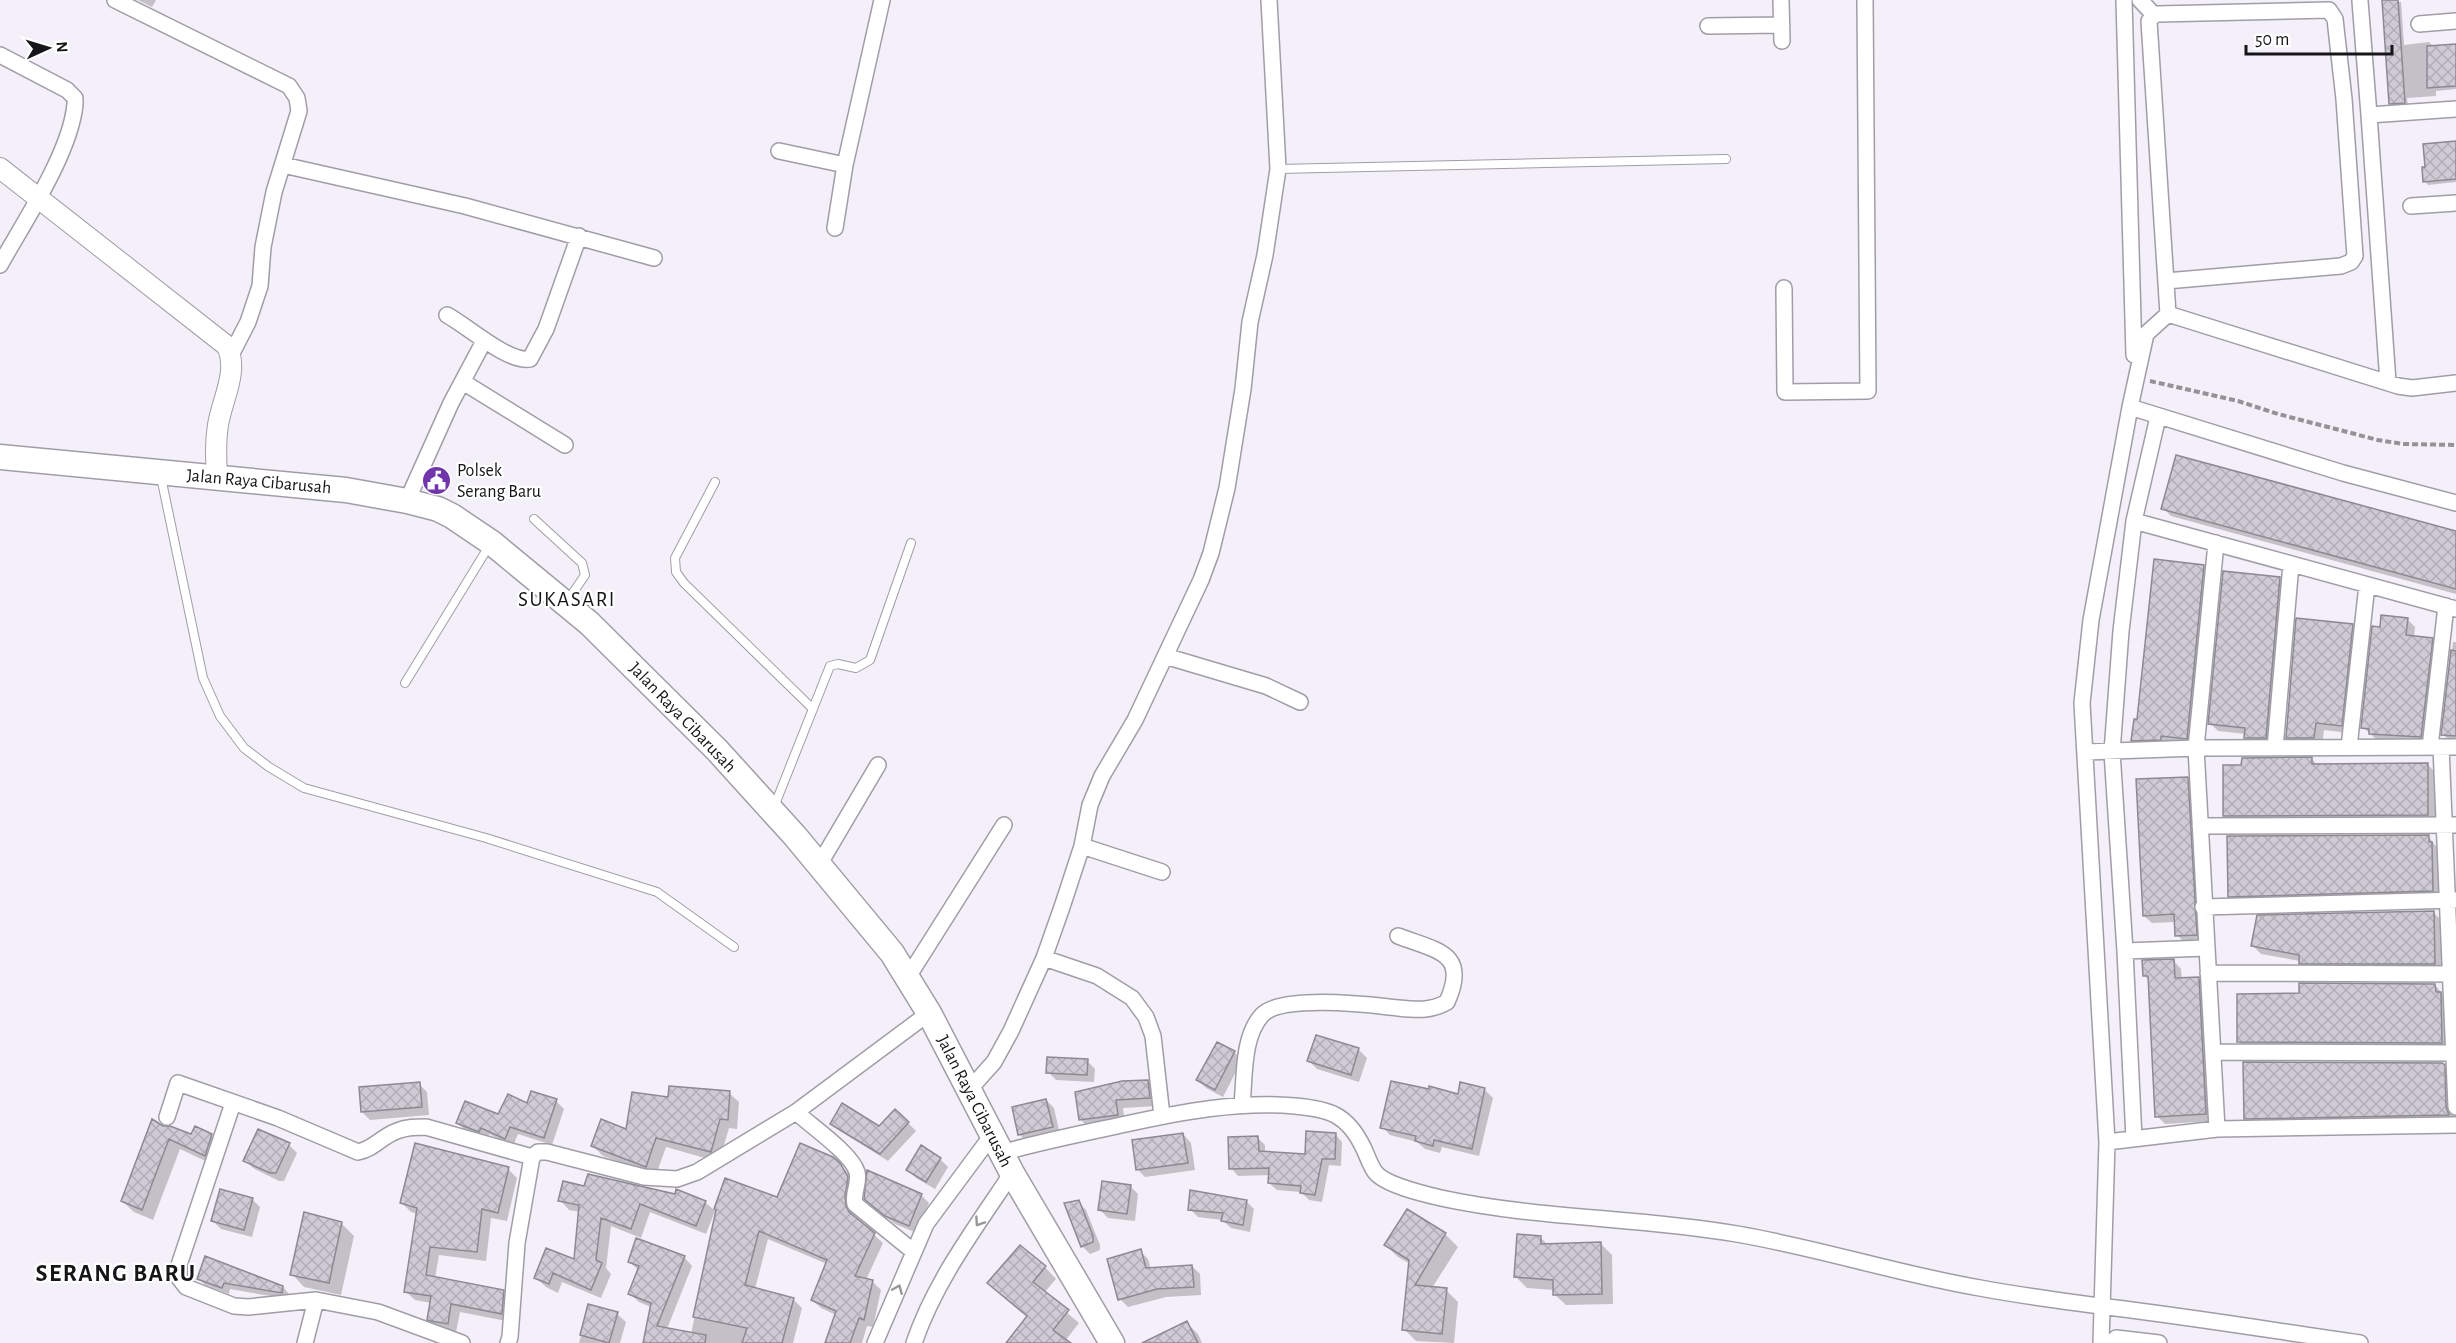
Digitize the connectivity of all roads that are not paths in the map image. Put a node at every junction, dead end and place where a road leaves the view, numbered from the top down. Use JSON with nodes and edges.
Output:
{"nodes":[{"id":1,"x":115,"y":0,"type":"edge"},
{"id":2,"x":882,"y":0,"type":"edge"},
{"id":3,"x":1269,"y":0,"type":"edge"},
{"id":4,"x":1781,"y":0,"type":"edge"},
{"id":5,"x":1866,"y":0,"type":"edge"},
{"id":6,"x":2124,"y":0,"type":"edge"},
{"id":7,"x":2140,"y":0,"type":"edge"},
{"id":8,"x":2360,"y":1,"type":"edge"},
{"id":9,"x":2154,"y":15,"type":"junction"},
{"id":10,"x":2456,"y":21,"type":"edge"},
{"id":11,"x":2419,"y":24,"type":"dead end"},
{"id":12,"x":1782,"y":25,"type":"junction"},
{"id":13,"x":1708,"y":26,"type":"dead end"},
{"id":14,"x":1782,"y":41,"type":"dead end"},
{"id":15,"x":0,"y":55,"type":"edge"},
{"id":16,"x":2456,"y":109,"type":"edge"},
{"id":17,"x":2369,"y":115,"type":"junction"},
{"id":18,"x":778,"y":151,"type":"dead end"},
{"id":19,"x":1726,"y":159,"type":"dead end"},
{"id":20,"x":283,"y":165,"type":"junction"},
{"id":21,"x":844,"y":165,"type":"junction"},
{"id":22,"x":0,"y":168,"type":"edge"},
{"id":23,"x":1278,"y":170,"type":"junction"},
{"id":24,"x":37,"y":199,"type":"junction"},
{"id":25,"x":2456,"y":203,"type":"edge"},
{"id":26,"x":2411,"y":206,"type":"dead end"},
{"id":27,"x":835,"y":228,"type":"dead end"},
{"id":28,"x":579,"y":236,"type":"junction"},
{"id":29,"x":654,"y":258,"type":"dead end"},
{"id":30,"x":0,"y":265,"type":"edge"},
{"id":31,"x":2166,"y":281,"type":"junction"},
{"id":32,"x":1784,"y":288,"type":"dead end"},
{"id":33,"x":2168,"y":314,"type":"junction"},
{"id":34,"x":447,"y":315,"type":"dead end"},
{"id":35,"x":484,"y":340,"type":"junction"},
{"id":36,"x":231,"y":355,"type":"junction"},
{"id":37,"x":2135,"y":379,"type":"junction"},
{"id":38,"x":463,"y":382,"type":"junction"},
{"id":39,"x":2388,"y":382,"type":"junction"},
{"id":40,"x":2456,"y":383,"type":"edge"},
{"id":41,"x":2130,"y":407,"type":"junction"},
{"id":42,"x":2158,"y":417,"type":"junction"},
{"id":43,"x":565,"y":444,"type":"dead end"},
{"id":44,"x":0,"y":457,"type":"edge"},
{"id":45,"x":160,"y":472,"type":"junction"},
{"id":46,"x":217,"y":477,"type":"junction"},
{"id":47,"x":715,"y":482,"type":"dead end"},
{"id":48,"x":407,"y":501,"type":"junction"},
{"id":49,"x":2456,"y":503,"type":"edge"},
{"id":50,"x":534,"y":519,"type":"dead end"},
{"id":51,"x":2134,"y":520,"type":"junction"},
{"id":52,"x":492,"y":543,"type":"junction"},
{"id":53,"x":911,"y":543,"type":"dead end"},
{"id":54,"x":2216,"y":543,"type":"junction"},
{"id":55,"x":2291,"y":564,"type":"junction"},
{"id":56,"x":2367,"y":585,"type":"junction"},
{"id":57,"x":565,"y":603,"type":"junction"},
{"id":58,"x":2451,"y":608,"type":"edge"},
{"id":59,"x":1165,"y":656,"type":"junction"},
{"id":60,"x":405,"y":682,"type":"dead end"},
{"id":61,"x":1300,"y":702,"type":"dead end"},
{"id":62,"x":813,"y":709,"type":"junction"},
{"id":63,"x":2275,"y":747,"type":"junction"},
{"id":64,"x":2349,"y":747,"type":"junction"},
{"id":65,"x":2442,"y":747,"type":"edge"},
{"id":66,"x":2196,"y":748,"type":"junction"},
{"id":67,"x":2085,"y":752,"type":"junction"},
{"id":68,"x":2112,"y":752,"type":"junction"},
{"id":69,"x":878,"y":765,"type":"dead end"},
{"id":70,"x":772,"y":811,"type":"junction"},
{"id":71,"x":1004,"y":825,"type":"dead end"},
{"id":72,"x":2450,"y":825,"type":"edge"},
{"id":73,"x":2200,"y":826,"type":"junction"},
{"id":74,"x":1082,"y":846,"type":"junction"},
{"id":75,"x":819,"y":865,"type":"junction"},
{"id":76,"x":1162,"y":872,"type":"dead end"},
{"id":77,"x":2452,"y":900,"type":"edge"},
{"id":78,"x":2203,"y":907,"type":"junction"},
{"id":79,"x":1398,"y":936,"type":"dead end"},
{"id":80,"x":734,"y":947,"type":"dead end"},
{"id":81,"x":2206,"y":948,"type":"junction"},
{"id":82,"x":2125,"y":951,"type":"junction"},
{"id":83,"x":1044,"y":958,"type":"junction"},
{"id":84,"x":2208,"y":973,"type":"junction"},
{"id":85,"x":2453,"y":974,"type":"edge"},
{"id":86,"x":908,"y":977,"type":"junction"},
{"id":87,"x":929,"y":1013,"type":"junction"},
{"id":88,"x":2213,"y":1052,"type":"junction"},
{"id":89,"x":2455,"y":1053,"type":"edge"},
{"id":90,"x":969,"y":1090,"type":"junction"},
{"id":91,"x":233,"y":1103,"type":"junction"},
{"id":92,"x":1242,"y":1104,"type":"junction"},
{"id":93,"x":2456,"y":1107,"type":"edge"},
{"id":94,"x":796,"y":1112,"type":"junction"},
{"id":95,"x":1162,"y":1116,"type":"junction"},
{"id":96,"x":167,"y":1117,"type":"dead end"},
{"id":97,"x":2456,"y":1125,"type":"edge"},
{"id":98,"x":2217,"y":1129,"type":"junction"},
{"id":99,"x":2134,"y":1139,"type":"junction"},
{"id":100,"x":2107,"y":1142,"type":"junction"},
{"id":101,"x":1002,"y":1154,"type":"junction"},
{"id":102,"x":532,"y":1157,"type":"junction"},
{"id":103,"x":914,"y":1252,"type":"junction"},
{"id":104,"x":316,"y":1300,"type":"junction"},
{"id":105,"x":2103,"y":1306,"type":"junction"},
{"id":106,"x":305,"y":1343,"type":"edge"},
{"id":107,"x":462,"y":1343,"type":"edge"},
{"id":108,"x":508,"y":1343,"type":"edge"},
{"id":109,"x":875,"y":1343,"type":"edge"},
{"id":110,"x":914,"y":1343,"type":"edge"},
{"id":111,"x":1112,"y":1343,"type":"edge"},
{"id":112,"x":2101,"y":1343,"type":"edge"},
{"id":113,"x":2111,"y":1343,"type":"edge"},
{"id":114,"x":2159,"y":1343,"type":"edge"},
{"id":115,"x":2360,"y":1343,"type":"edge"}],
"edges":[{"from":1,"to":20,"type":"street"},
{"from":2,"to":21,"type":"street"},
{"from":3,"to":23,"type":"street"},
{"from":4,"to":12,"type":"street"},
{"from":5,"to":32,"type":"street"},
{"from":6,"to":37,"type":"street"},
{"from":7,"to":9,"type":"street"},
{"from":8,"to":17,"type":"street"},
{"from":9,"to":31,"type":"street"},
{"from":9,"to":31,"type":"street"},
{"from":10,"to":11,"type":"street"},
{"from":12,"to":13,"type":"street"},
{"from":12,"to":14,"type":"street"},
{"from":15,"to":24,"type":"street"},
{"from":16,"to":17,"type":"street"},
{"from":17,"to":39,"type":"street"},
{"from":18,"to":21,"type":"street"},
{"from":19,"to":23,"type":"lane"},
{"from":20,"to":28,"type":"street"},
{"from":20,"to":36,"type":"street"},
{"from":21,"to":27,"type":"street"},
{"from":22,"to":24,"type":"street"},
{"from":23,"to":59,"type":"street"},
{"from":24,"to":30,"type":"street"},
{"from":24,"to":36,"type":"street"},
{"from":25,"to":26,"type":"street"},
{"from":28,"to":29,"type":"street"},
{"from":28,"to":35,"type":"street"},
{"from":31,"to":33,"type":"street"},
{"from":33,"to":37,"type":"street"},
{"from":33,"to":39,"type":"street"},
{"from":34,"to":35,"type":"street"},
{"from":35,"to":38,"type":"street"},
{"from":36,"to":46,"type":"street"},
{"from":37,"to":41,"type":"street"},
{"from":38,"to":43,"type":"street"},
{"from":38,"to":48,"type":"street"},
{"from":39,"to":40,"type":"street"},
{"from":41,"to":42,"type":"street"},
{"from":41,"to":67,"type":"street"},
{"from":42,"to":49,"type":"street"},
{"from":42,"to":51,"type":"street"},
{"from":44,"to":45,"type":"main road","name":"Jalan Raya Cibarusah"},
{"from":45,"to":46,"type":"main road","name":"Jalan Raya Cibarusah"},
{"from":45,"to":80,"type":"lane"},
{"from":46,"to":48,"type":"main road","name":"Jalan Raya Cibarusah"},
{"from":47,"to":62,"type":"lane"},
{"from":48,"to":52,"type":"main road","name":"Jalan Raya Cibarusah"},
{"from":50,"to":57,"type":"lane"},
{"from":51,"to":54,"type":"street"},
{"from":51,"to":68,"type":"street"},
{"from":52,"to":57,"type":"main road","name":"Jalan Raya Cibarusah"},
{"from":52,"to":60,"type":"lane"},
{"from":53,"to":62,"type":"lane"},
{"from":54,"to":55,"type":"street"},
{"from":54,"to":66,"type":"street"},
{"from":55,"to":56,"type":"street"},
{"from":55,"to":63,"type":"street"},
{"from":56,"to":58,"type":"street"},
{"from":56,"to":64,"type":"street"},
{"from":57,"to":70,"type":"main road","name":"Jalan Raya Cibarusah"},
{"from":58,"to":65,"type":"street"},
{"from":59,"to":61,"type":"street"},
{"from":59,"to":74,"type":"street"},
{"from":62,"to":70,"type":"lane"},
{"from":63,"to":64,"type":"street"},
{"from":63,"to":66,"type":"street"},
{"from":64,"to":65,"type":"street"},
{"from":65,"to":72,"type":"street"},
{"from":66,"to":68,"type":"street"},
{"from":66,"to":73,"type":"street"},
{"from":67,"to":68,"type":"street"},
{"from":67,"to":100,"type":"street"},
{"from":68,"to":82,"type":"street"},
{"from":69,"to":75,"type":"street"},
{"from":70,"to":75,"type":"main road","name":"Jalan Raya Cibarusah"},
{"from":71,"to":86,"type":"street"},
{"from":72,"to":73,"type":"street"},
{"from":72,"to":77,"type":"street"},
{"from":73,"to":78,"type":"street"},
{"from":74,"to":76,"type":"street"},
{"from":74,"to":83,"type":"street"},
{"from":75,"to":86,"type":"main road","name":"Jalan Raya Cibarusah"},
{"from":77,"to":78,"type":"street"},
{"from":77,"to":85,"type":"street"},
{"from":78,"to":81,"type":"street"},
{"from":79,"to":92,"type":"street"},
{"from":81,"to":82,"type":"street"},
{"from":81,"to":84,"type":"street"},
{"from":82,"to":99,"type":"street"},
{"from":83,"to":90,"type":"street"},
{"from":83,"to":95,"type":"street"},
{"from":84,"to":85,"type":"street"},
{"from":84,"to":88,"type":"street"},
{"from":85,"to":89,"type":"street"},
{"from":86,"to":87,"type":"main road","name":"Jalan Raya Cibarusah"},
{"from":87,"to":90,"type":"main road","name":"Jalan Raya Cibarusah"},
{"from":87,"to":94,"type":"street"},
{"from":88,"to":89,"type":"street"},
{"from":88,"to":98,"type":"street"},
{"from":89,"to":93,"type":"street"},
{"from":90,"to":101,"type":"main road","name":"Jalan Raya Cibarusah"},
{"from":91,"to":96,"type":"street"},
{"from":91,"to":102,"type":"street"},
{"from":91,"to":104,"type":"street"},
{"from":92,"to":95,"type":"street"},
{"from":92,"to":105,"type":"street"},
{"from":94,"to":102,"type":"street"},
{"from":94,"to":103,"type":"street"},
{"from":95,"to":101,"type":"street"},
{"from":97,"to":98,"type":"street"},
{"from":98,"to":99,"type":"street"},
{"from":99,"to":100,"type":"street"},
{"from":100,"to":105,"type":"street"},
{"from":101,"to":103,"type":"street"},
{"from":101,"to":110,"type":"street","one_way":true},
{"from":101,"to":111,"type":"main road","name":"Jalan Raya Cibarusah"},
{"from":102,"to":108,"type":"street"},
{"from":109,"to":103,"type":"street","one_way":true},
{"from":104,"to":106,"type":"street"},
{"from":104,"to":107,"type":"street"},
{"from":105,"to":112,"type":"street"},
{"from":105,"to":115,"type":"street"},
{"from":113,"to":114,"type":"street"}]}
